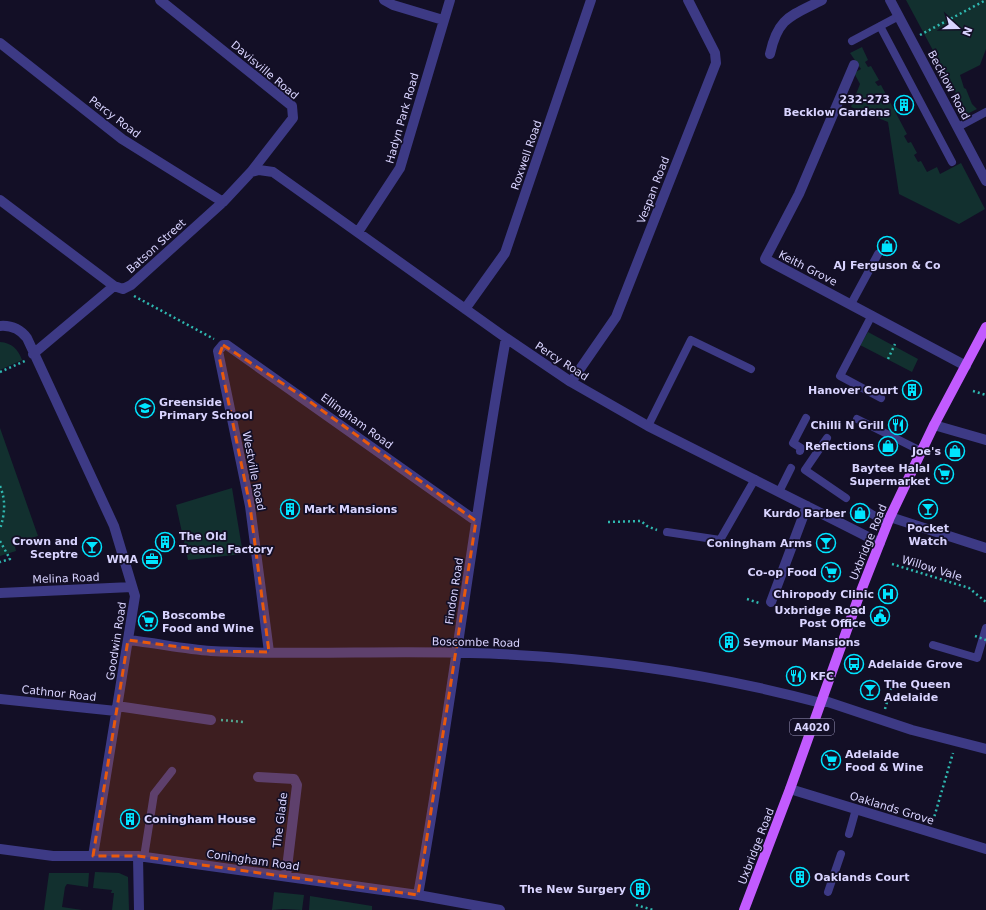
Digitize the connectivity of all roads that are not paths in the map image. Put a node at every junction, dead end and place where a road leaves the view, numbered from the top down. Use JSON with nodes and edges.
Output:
{"nodes":[{"id":1,"x":160,"y":0,"type":"edge"},
{"id":2,"x":384,"y":0,"type":"edge"},
{"id":3,"x":450,"y":0,"type":"edge"},
{"id":4,"x":591,"y":0,"type":"edge"},
{"id":5,"x":688,"y":0,"type":"edge"},
{"id":6,"x":822,"y":0,"type":"edge"},
{"id":7,"x":890,"y":0,"type":"edge"},
{"id":8,"x":899,"y":16,"type":"junction"},
{"id":9,"x":443,"y":20,"type":"junction"},
{"id":10,"x":880,"y":26,"type":"junction"},
{"id":11,"x":852,"y":41,"type":"dead end"},
{"id":12,"x":0,"y":43,"type":"edge"},
{"id":13,"x":770,"y":54,"type":"dead end"},
{"id":14,"x":854,"y":65,"type":"dead end"},
{"id":15,"x":986,"y":112,"type":"edge"},
{"id":16,"x":958,"y":127,"type":"junction"},
{"id":17,"x":952,"y":162,"type":"dead end"},
{"id":18,"x":251,"y":172,"type":"junction"},
{"id":19,"x":986,"y":181,"type":"edge"},
{"id":20,"x":0,"y":200,"type":"edge"},
{"id":21,"x":223,"y":202,"type":"junction"},
{"id":22,"x":358,"y":232,"type":"junction"},
{"id":23,"x":878,"y":254,"type":"dead end"},
{"id":24,"x":114,"y":286,"type":"junction"},
{"id":25,"x":851,"y":304,"type":"junction"},
{"id":26,"x":465,"y":309,"type":"junction"},
{"id":27,"x":872,"y":315,"type":"junction"},
{"id":28,"x":0,"y":326,"type":"edge"},
{"id":29,"x":986,"y":327,"type":"edge"},
{"id":30,"x":506,"y":338,"type":"junction"},
{"id":31,"x":223,"y":345,"type":"joint"},
{"id":32,"x":34,"y":355,"type":"junction"},
{"id":33,"x":966,"y":366,"type":"junction"},
{"id":34,"x":751,"y":370,"type":"dead end"},
{"id":35,"x":571,"y":382,"type":"junction"},
{"id":36,"x":881,"y":398,"type":"dead end"},
{"id":37,"x":806,"y":418,"type":"dead end"},
{"id":38,"x":857,"y":419,"type":"dead end"},
{"id":39,"x":934,"y":425,"type":"junction"},
{"id":40,"x":648,"y":426,"type":"junction"},
{"id":41,"x":827,"y":438,"type":"dead end"},
{"id":42,"x":986,"y":440,"type":"edge"},
{"id":43,"x":800,"y":450,"type":"dead end"},
{"id":44,"x":921,"y":451,"type":"junction"},
{"id":45,"x":791,"y":468,"type":"dead end"},
{"id":46,"x":755,"y":479,"type":"junction"},
{"id":47,"x":779,"y":492,"type":"junction"},
{"id":48,"x":846,"y":498,"type":"dead end"},
{"id":49,"x":807,"y":506,"type":"junction"},
{"id":50,"x":867,"y":511,"type":"dead end"},
{"id":51,"x":889,"y":520,"type":"junction"},
{"id":52,"x":476,"y":521,"type":"junction"},
{"id":53,"x":667,"y":532,"type":"road end"},
{"id":54,"x":880,"y":544,"type":"junction"},
{"id":55,"x":986,"y":548,"type":"edge"},
{"id":56,"x":132,"y":587,"type":"junction"},
{"id":57,"x":0,"y":593,"type":"edge"},
{"id":58,"x":771,"y":602,"type":"dead end"},
{"id":59,"x":986,"y":628,"type":"edge"},
{"id":60,"x":128,"y":640,"type":"junction"},
{"id":61,"x":933,"y":645,"type":"dead end"},
{"id":62,"x":268,"y":652,"type":"junction"},
{"id":63,"x":456,"y":653,"type":"junction"},
{"id":64,"x":0,"y":698,"type":"edge"},
{"id":65,"x":821,"y":702,"type":"junction"},
{"id":66,"x":117,"y":708,"type":"junction"},
{"id":67,"x":211,"y":720,"type":"road end"},
{"id":68,"x":986,"y":749,"type":"edge"},
{"id":69,"x":172,"y":771,"type":"dead end"},
{"id":70,"x":258,"y":777,"type":"dead end"},
{"id":71,"x":790,"y":788,"type":"junction"},
{"id":72,"x":856,"y":809,"type":"junction"},
{"id":73,"x":849,"y":834,"type":"dead end"},
{"id":74,"x":0,"y":849,"type":"edge"},
{"id":75,"x":986,"y":849,"type":"edge"},
{"id":76,"x":841,"y":854,"type":"dead end"},
{"id":77,"x":93,"y":856,"type":"junction"},
{"id":78,"x":141,"y":857,"type":"junction"},
{"id":79,"x":286,"y":876,"type":"junction"},
{"id":80,"x":828,"y":892,"type":"dead end"},
{"id":81,"x":418,"y":895,"type":"junction"},
{"id":82,"x":139,"y":910,"type":"edge"},
{"id":83,"x":500,"y":910,"type":"edge"},
{"id":84,"x":744,"y":910,"type":"edge"}],
"edges":[{"from":1,"to":18,"type":"street","name":"Davisville Road"},
{"from":2,"to":9,"type":"street"},
{"from":3,"to":9,"type":"street","name":"Hadyn Park Road"},
{"from":4,"to":26,"type":"street","name":"Roxwell Road"},
{"from":5,"to":35,"type":"street","name":"Vespan Road"},
{"from":6,"to":13,"type":"street"},
{"from":7,"to":8,"type":"street","name":"Becklow Road"},
{"from":8,"to":10,"type":"lane"},
{"from":8,"to":16,"type":"street","name":"Becklow Road"},
{"from":9,"to":22,"type":"street","name":"Hadyn Park Road"},
{"from":10,"to":11,"type":"lane"},
{"from":10,"to":17,"type":"lane"},
{"from":12,"to":21,"type":"street","name":"Percy Road"},
{"from":14,"to":25,"type":"street","name":"Keith Grove"},
{"from":15,"to":16,"type":"lane"},
{"from":16,"to":19,"type":"street","name":"Becklow Road"},
{"from":18,"to":21,"type":"street","name":"Batson Street"},
{"from":18,"to":22,"type":"street","name":"Percy Road"},
{"from":20,"to":24,"type":"street"},
{"from":21,"to":24,"type":"street","name":"Batson Street"},
{"from":22,"to":26,"type":"street","name":"Percy Road"},
{"from":23,"to":25,"type":"lane"},
{"from":24,"to":32,"type":"street"},
{"from":25,"to":27,"type":"street","name":"Keith Grove"},
{"from":26,"to":30,"type":"street","name":"Percy Road"},
{"from":27,"to":33,"type":"street","name":"Keith Grove"},
{"from":27,"to":36,"type":"lane"},
{"from":28,"to":32,"type":"street","name":"Goodwin Road"},
{"from":29,"to":33,"type":"main road","name":"Uxbridge Road","number":"A4020"},
{"from":30,"to":35,"type":"street","name":"Percy Road"},
{"from":30,"to":52,"type":"street","name":"Findon Road"},
{"from":31,"to":52,"type":"street","name":"Ellingham Road"},
{"from":31,"to":62,"type":"street","name":"Westville Road"},
{"from":32,"to":56,"type":"street","name":"Goodwin Road"},
{"from":33,"to":39,"type":"main road","name":"Uxbridge Road","number":"A4020"},
{"from":34,"to":40,"type":"lane"},
{"from":35,"to":40,"type":"street","name":"Percy Road"},
{"from":37,"to":43,"type":"lane"},
{"from":38,"to":44,"type":"lane"},
{"from":39,"to":42,"type":"street"},
{"from":39,"to":44,"type":"main road","name":"Uxbridge Road","number":"A4020"},
{"from":40,"to":46,"type":"street","name":"Percy Road"},
{"from":41,"to":48,"type":"lane"},
{"from":44,"to":51,"type":"main road","name":"Uxbridge Road","number":"A4020"},
{"from":45,"to":47,"type":"lane"},
{"from":46,"to":47,"type":"street","name":"Percy Road"},
{"from":46,"to":53,"type":"lane"},
{"from":47,"to":49,"type":"street","name":"Percy Road"},
{"from":49,"to":54,"type":"street","name":"Percy Road"},
{"from":49,"to":58,"type":"street"},
{"from":50,"to":51,"type":"lane"},
{"from":51,"to":54,"type":"main road","name":"Uxbridge Road","number":"A4020"},
{"from":51,"to":55,"type":"street"},
{"from":52,"to":63,"type":"street","name":"Findon Road"},
{"from":54,"to":65,"type":"main road","name":"Uxbridge Road","number":"A4020"},
{"from":56,"to":57,"type":"street","name":"Melina Road"},
{"from":56,"to":60,"type":"street","name":"Goodwin Road"},
{"from":59,"to":61,"type":"lane"},
{"from":60,"to":62,"type":"street","name":"Boscombe Road"},
{"from":60,"to":66,"type":"street","name":"Goodwin Road"},
{"from":62,"to":63,"type":"street","name":"Boscombe Road"},
{"from":63,"to":65,"type":"street","name":"Boscombe Road"},
{"from":63,"to":81,"type":"street","name":"Findon Road"},
{"from":64,"to":66,"type":"street","name":"Cathnor Road"},
{"from":65,"to":68,"type":"street"},
{"from":65,"to":71,"type":"main road","name":"Uxbridge Road","number":"A4020"},
{"from":66,"to":67,"type":"street","name":"Cathnor Road"},
{"from":66,"to":77,"type":"street","name":"Goodwin Road"},
{"from":69,"to":78,"type":"lane"},
{"from":70,"to":79,"type":"street","name":"The Glade"},
{"from":71,"to":72,"type":"street","name":"Oaklands Grove"},
{"from":71,"to":84,"type":"main road","name":"Uxbridge Road","number":"A4020"},
{"from":72,"to":73,"type":"lane"},
{"from":72,"to":75,"type":"street","name":"Oaklands Grove"},
{"from":74,"to":77,"type":"street","name":"Coningham Road"},
{"from":76,"to":80,"type":"lane"},
{"from":77,"to":78,"type":"street","name":"Coningham Road"},
{"from":78,"to":79,"type":"street","name":"Coningham Road"},
{"from":78,"to":82,"type":"street"},
{"from":79,"to":81,"type":"street","name":"Coningham Road"},
{"from":81,"to":83,"type":"street","name":"Coningham Road"}]}
